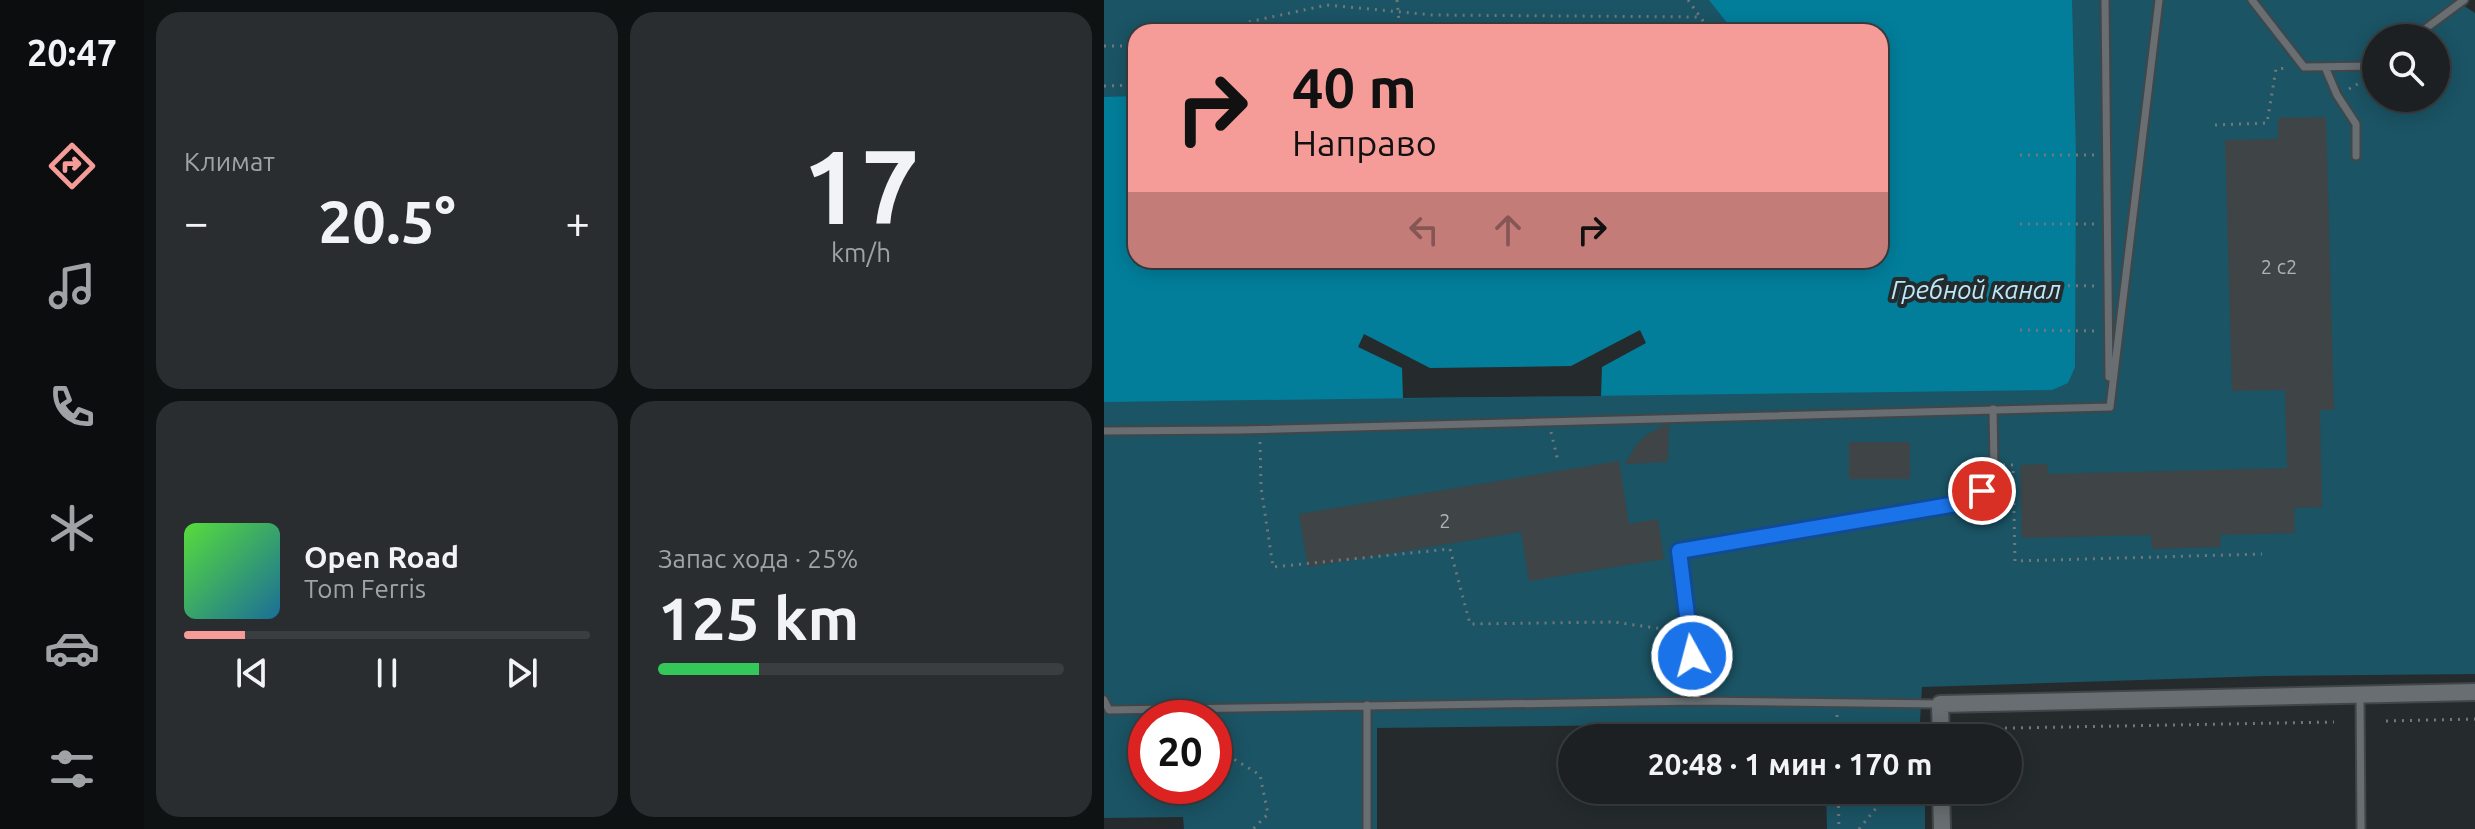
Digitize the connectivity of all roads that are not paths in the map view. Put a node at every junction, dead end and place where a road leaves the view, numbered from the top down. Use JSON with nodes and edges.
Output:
{"nodes":[{"id":1,"x":2105,"y":0,"type":"edge"},
{"id":2,"x":2159,"y":0,"type":"edge"},
{"id":3,"x":2252,"y":0,"type":"edge"},
{"id":4,"x":2464,"y":0,"type":"edge"},
{"id":5,"x":2432,"y":24,"type":"edge"},
{"id":6,"x":2362,"y":66,"type":"edge"},
{"id":7,"x":2325,"y":67,"type":"junction"},
{"id":8,"x":2356,"y":156,"type":"dead end"},
{"id":9,"x":2110,"y":407,"type":"junction"},
{"id":10,"x":1993,"y":409,"type":"junction"},
{"id":11,"x":1104,"y":431,"type":"edge"},
{"id":12,"x":2475,"y":692,"type":"edge"},
{"id":13,"x":2360,"y":696,"type":"junction"},
{"id":14,"x":1104,"y":700,"type":"edge"},
{"id":15,"x":1697,"y":701,"type":"junction"},
{"id":16,"x":1940,"y":704,"type":"junction"},
{"id":17,"x":1367,"y":705,"type":"junction"},
{"id":18,"x":1941,"y":724,"type":"edge"},
{"id":19,"x":1941,"y":804,"type":"edge"},
{"id":20,"x":1367,"y":829,"type":"edge"},
{"id":21,"x":1942,"y":829,"type":"edge"},
{"id":22,"x":2361,"y":829,"type":"edge"}],
"edges":[{"from":1,"to":9,"type":"lane"},
{"from":2,"to":9,"type":"lane"},
{"from":3,"to":7,"type":"lane"},
{"from":4,"to":5,"type":"lane"},
{"from":6,"to":7,"type":"lane"},
{"from":7,"to":8,"type":"lane"},
{"from":9,"to":10,"type":"lane"},
{"from":10,"to":11,"type":"lane"},
{"from":10,"to":15,"type":"lane"},
{"from":12,"to":13,"type":"street"},
{"from":13,"to":16,"type":"street"},
{"from":13,"to":22,"type":"lane"},
{"from":14,"to":17,"type":"lane"},
{"from":15,"to":16,"type":"lane"},
{"from":15,"to":17,"type":"lane"},
{"from":16,"to":18,"type":"street"},
{"from":17,"to":20,"type":"lane"},
{"from":19,"to":21,"type":"street"}]}
